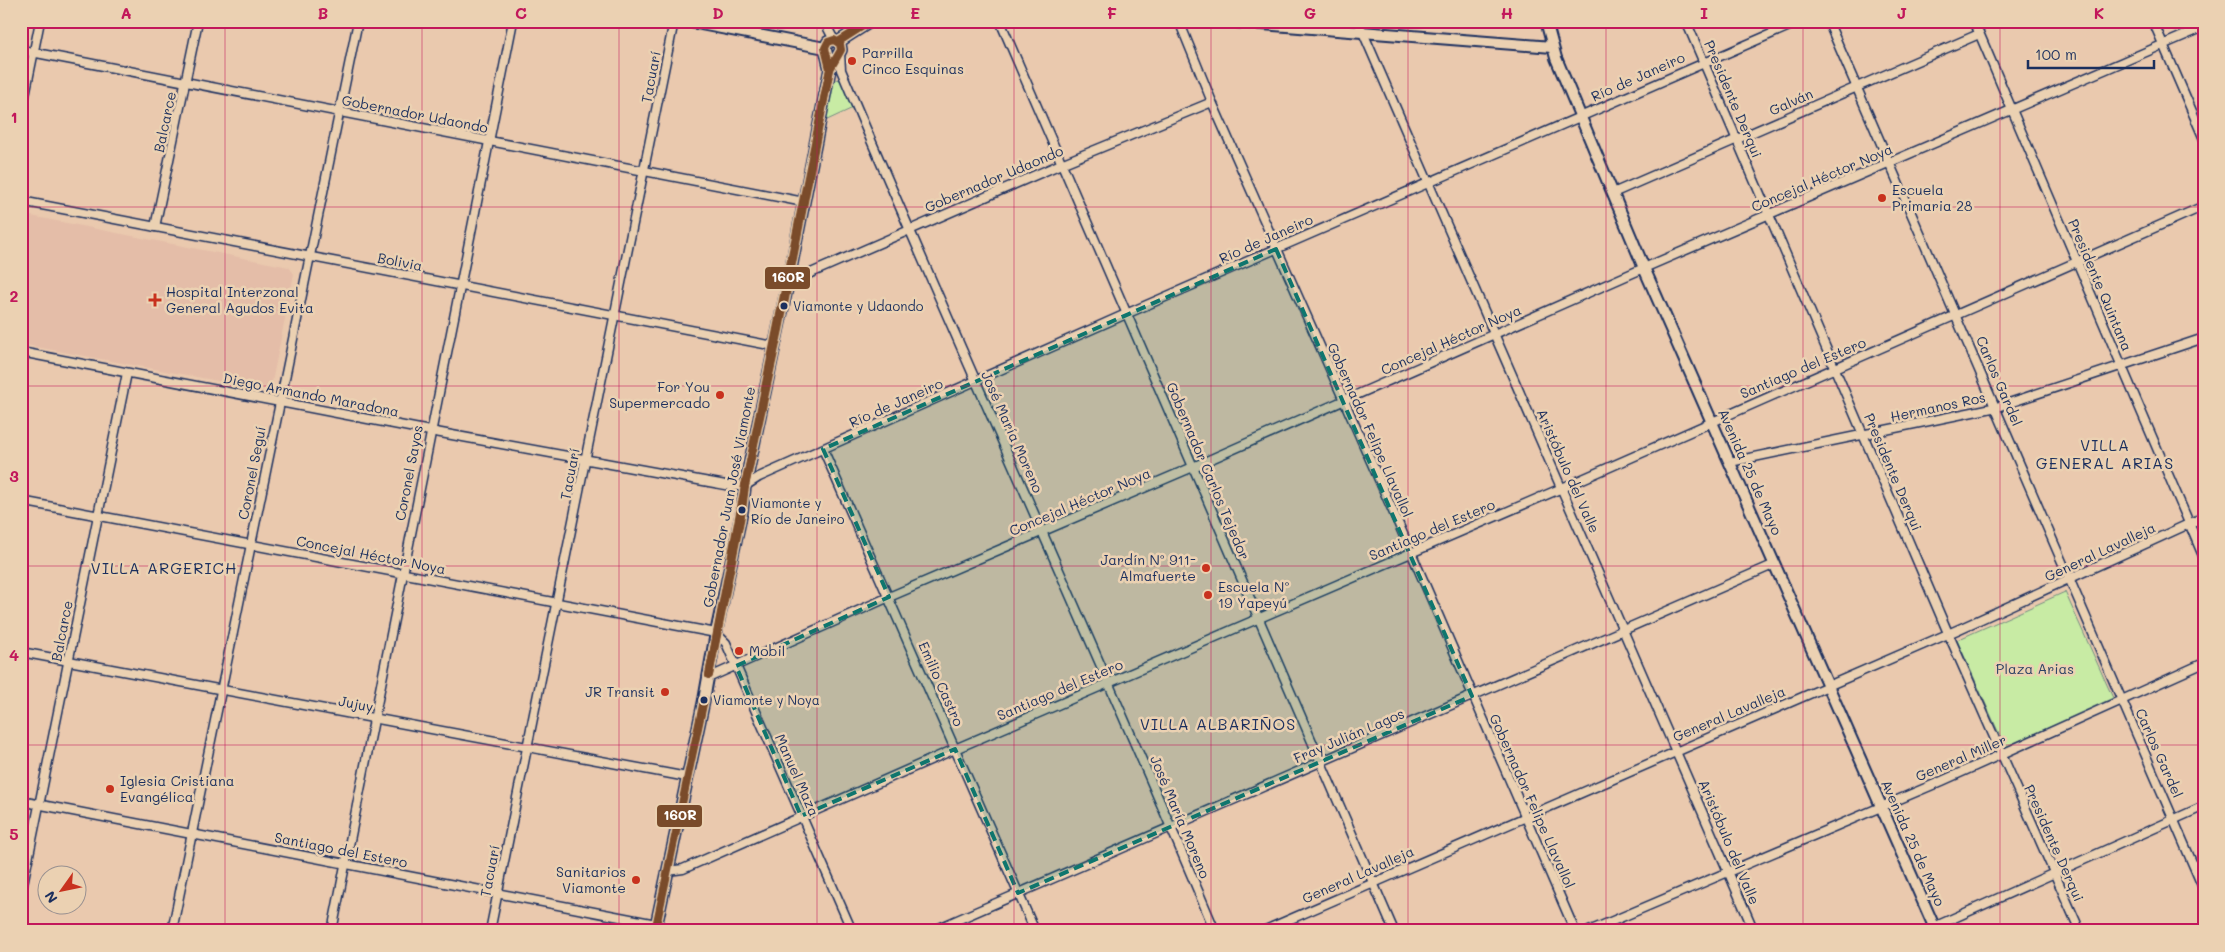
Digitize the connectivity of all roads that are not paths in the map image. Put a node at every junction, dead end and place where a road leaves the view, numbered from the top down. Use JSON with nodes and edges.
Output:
{"nodes":[{"id":1,"x":40,"y":21,"type":"edge"},
{"id":2,"x":198,"y":21,"type":"edge"},
{"id":3,"x":358,"y":21,"type":"edge"},
{"id":4,"x":513,"y":21,"type":"edge"},
{"id":5,"x":674,"y":21,"type":"edge"},
{"id":6,"x":685,"y":21,"type":"edge"},
{"id":7,"x":824,"y":21,"type":"edge"},
{"id":8,"x":871,"y":21,"type":"edge"},
{"id":9,"x":1000,"y":21,"type":"edge"},
{"id":10,"x":1179,"y":21,"type":"edge"},
{"id":11,"x":1223,"y":21,"type":"edge"},
{"id":12,"x":1358,"y":21,"type":"edge"},
{"id":13,"x":1546,"y":21,"type":"edge"},
{"id":14,"x":1686,"y":21,"type":"edge"},
{"id":15,"x":1801,"y":21,"type":"edge"},
{"id":16,"x":1828,"y":21,"type":"edge"},
{"id":17,"x":1974,"y":21,"type":"edge"},
{"id":18,"x":2153,"y":21,"type":"edge"},
{"id":19,"x":2204,"y":27,"type":"edge"},
{"id":20,"x":1362,"y":32,"type":"junction"},
{"id":21,"x":1979,"y":34,"type":"junction"},
{"id":22,"x":836,"y":41,"type":"junction"},
{"id":23,"x":2163,"y":45,"type":"junction"},
{"id":24,"x":1552,"y":47,"type":"junction"},
{"id":25,"x":21,"y":50,"type":"edge"},
{"id":26,"x":826,"y":50,"type":"junction"},
{"id":27,"x":33,"y":52,"type":"junction"},
{"id":28,"x":838,"y":54,"type":"junction"},
{"id":29,"x":1704,"y":62,"type":"junction"},
{"id":30,"x":830,"y":69,"type":"junction"},
{"id":31,"x":186,"y":82,"type":"junction"},
{"id":32,"x":1856,"y":87,"type":"junction"},
{"id":33,"x":1212,"y":102,"type":"junction"},
{"id":34,"x":2012,"y":111,"type":"junction"},
{"id":35,"x":338,"y":112,"type":"junction"},
{"id":36,"x":21,"y":115,"type":"edge"},
{"id":37,"x":1580,"y":116,"type":"junction"},
{"id":38,"x":2204,"y":138,"type":"edge"},
{"id":39,"x":1737,"y":140,"type":"junction"},
{"id":40,"x":489,"y":141,"type":"junction"},
{"id":41,"x":1889,"y":162,"type":"junction"},
{"id":42,"x":1061,"y":164,"type":"junction"},
{"id":43,"x":645,"y":172,"type":"junction"},
{"id":44,"x":1428,"y":183,"type":"junction"},
{"id":45,"x":1613,"y":193,"type":"junction"},
{"id":46,"x":21,"y":200,"type":"edge"},
{"id":47,"x":804,"y":202,"type":"junction"},
{"id":48,"x":2204,"y":206,"type":"edge"},
{"id":49,"x":1769,"y":215,"type":"junction"},
{"id":50,"x":155,"y":227,"type":"junction"},
{"id":51,"x":909,"y":230,"type":"junction"},
{"id":52,"x":1276,"y":249,"type":"junction"},
{"id":53,"x":309,"y":257,"type":"junction"},
{"id":54,"x":2077,"y":261,"type":"junction"},
{"id":55,"x":1644,"y":268,"type":"junction"},
{"id":56,"x":788,"y":283,"type":"junction"},
{"id":57,"x":460,"y":286,"type":"junction"},
{"id":58,"x":1126,"y":314,"type":"junction"},
{"id":59,"x":1957,"y":315,"type":"junction"},
{"id":60,"x":614,"y":316,"type":"junction"},
{"id":61,"x":1494,"y":335,"type":"junction"},
{"id":62,"x":2204,"y":338,"type":"edge"},
{"id":63,"x":774,"y":346,"type":"junction"},
{"id":64,"x":21,"y":352,"type":"edge"},
{"id":65,"x":2121,"y":367,"type":"junction"},
{"id":66,"x":1835,"y":368,"type":"junction"},
{"id":67,"x":127,"y":372,"type":"junction"},
{"id":68,"x":976,"y":382,"type":"junction"},
{"id":69,"x":1343,"y":401,"type":"junction"},
{"id":70,"x":279,"y":402,"type":"junction"},
{"id":71,"x":1997,"y":407,"type":"junction"},
{"id":72,"x":1712,"y":420,"type":"junction"},
{"id":73,"x":430,"y":431,"type":"junction"},
{"id":74,"x":1864,"y":435,"type":"junction"},
{"id":75,"x":823,"y":449,"type":"junction"},
{"id":76,"x":586,"y":460,"type":"junction"},
{"id":77,"x":1730,"y":462,"type":"junction"},
{"id":78,"x":1193,"y":468,"type":"junction"},
{"id":79,"x":745,"y":486,"type":"junction"},
{"id":80,"x":1562,"y":488,"type":"junction"},
{"id":81,"x":21,"y":501,"type":"edge"},
{"id":82,"x":98,"y":516,"type":"junction"},
{"id":83,"x":2204,"y":517,"type":"edge"},
{"id":84,"x":2189,"y":524,"type":"junction"},
{"id":85,"x":1043,"y":532,"type":"junction"},
{"id":86,"x":250,"y":545,"type":"junction"},
{"id":87,"x":1411,"y":552,"type":"junction"},
{"id":88,"x":2204,"y":558,"type":"edge"},
{"id":89,"x":1776,"y":564,"type":"junction"},
{"id":90,"x":403,"y":574,"type":"junction"},
{"id":91,"x":2070,"y":580,"type":"junction"},
{"id":92,"x":889,"y":597,"type":"junction"},
{"id":93,"x":557,"y":603,"type":"junction"},
{"id":94,"x":1258,"y":619,"type":"junction"},
{"id":95,"x":1623,"y":631,"type":"junction"},
{"id":96,"x":716,"y":633,"type":"junction"},
{"id":97,"x":1948,"y":633,"type":"junction"},
{"id":98,"x":21,"y":652,"type":"edge"},
{"id":99,"x":69,"y":661,"type":"junction"},
{"id":100,"x":2204,"y":663,"type":"edge"},
{"id":101,"x":736,"y":666,"type":"junction"},
{"id":102,"x":708,"y":678,"type":"junction"},
{"id":103,"x":1108,"y":683,"type":"junction"},
{"id":104,"x":1829,"y":685,"type":"junction"},
{"id":105,"x":220,"y":690,"type":"junction"},
{"id":106,"x":1472,"y":696,"type":"junction"},
{"id":107,"x":2122,"y":700,"type":"junction"},
{"id":108,"x":373,"y":720,"type":"junction"},
{"id":109,"x":527,"y":748,"type":"junction"},
{"id":110,"x":955,"y":748,"type":"junction"},
{"id":111,"x":1676,"y":751,"type":"junction"},
{"id":112,"x":2002,"y":755,"type":"junction"},
{"id":113,"x":1321,"y":762,"type":"junction"},
{"id":114,"x":687,"y":777,"type":"junction"},
{"id":115,"x":21,"y":801,"type":"edge"},
{"id":116,"x":40,"y":805,"type":"junction"},
{"id":117,"x":1881,"y":805,"type":"junction"},
{"id":118,"x":2204,"y":806,"type":"edge"},
{"id":119,"x":801,"y":816,"type":"junction"},
{"id":120,"x":1525,"y":816,"type":"junction"},
{"id":121,"x":2175,"y":820,"type":"junction"},
{"id":122,"x":1171,"y":827,"type":"junction"},
{"id":123,"x":192,"y":833,"type":"junction"},
{"id":124,"x":346,"y":863,"type":"junction"},
{"id":125,"x":668,"y":871,"type":"junction"},
{"id":126,"x":1728,"y":873,"type":"junction"},
{"id":127,"x":2054,"y":874,"type":"junction"},
{"id":128,"x":1373,"y":882,"type":"junction"},
{"id":129,"x":2204,"y":890,"type":"edge"},
{"id":130,"x":498,"y":892,"type":"junction"},
{"id":131,"x":1018,"y":892,"type":"junction"},
{"id":132,"x":21,"y":894,"type":"edge"},
{"id":133,"x":656,"y":928,"type":"edge"},
{"id":134,"x":1932,"y":929,"type":"edge"},
{"id":135,"x":172,"y":931,"type":"edge"},
{"id":136,"x":332,"y":931,"type":"edge"},
{"id":137,"x":490,"y":931,"type":"edge"},
{"id":138,"x":852,"y":931,"type":"edge"},
{"id":139,"x":932,"y":931,"type":"edge"},
{"id":140,"x":1035,"y":931,"type":"edge"},
{"id":141,"x":1215,"y":931,"type":"edge"},
{"id":142,"x":1263,"y":931,"type":"edge"},
{"id":143,"x":1394,"y":931,"type":"edge"},
{"id":144,"x":1575,"y":931,"type":"edge"},
{"id":145,"x":1589,"y":931,"type":"edge"},
{"id":146,"x":1754,"y":931,"type":"edge"},
{"id":147,"x":2080,"y":931,"type":"edge"}],
"edges":[{"from":1,"to":27,"type":"street"},
{"from":2,"to":31,"type":"street","name":"Balcarce"},
{"from":3,"to":35,"type":"street","name":"Coronel Seguí"},
{"from":4,"to":40,"type":"street","name":"Coronel Sayos"},
{"from":5,"to":43,"type":"street","name":"Tacuarí"},
{"from":6,"to":26,"type":"street"},
{"from":7,"to":22,"type":"street"},
{"from":8,"to":22,"type":"street"},
{"from":9,"to":42,"type":"street","name":"Gobernador Carlos Tejedor"},
{"from":10,"to":33,"type":"street","name":"Gobernador Felipe Llavallol"},
{"from":11,"to":20,"type":"street"},
{"from":12,"to":20,"type":"street","name":"Aristóbulo del Valle"},
{"from":13,"to":24,"type":"street","name":"Avenida 25 de Mayo"},
{"from":14,"to":29,"type":"street","name":"Presidente Derqui"},
{"from":15,"to":29,"type":"street","name":"Río de Janeiro"},
{"from":16,"to":32,"type":"street","name":"Carlos Gardel"},
{"from":17,"to":21,"type":"street","name":"Presidente Quintana"},
{"from":18,"to":23,"type":"street"},
{"from":19,"to":23,"type":"street","name":"Concejal Héctor Noya"},
{"from":20,"to":24,"type":"street"},
{"from":20,"to":44,"type":"street","name":"Aristóbulo del Valle"},
{"from":21,"to":32,"type":"street","name":"Galván"},
{"from":21,"to":34,"type":"street","name":"Presidente Quintana"},
{"from":22,"to":26,"type":"street"},
{"from":22,"to":28,"type":"street"},
{"from":23,"to":34,"type":"street","name":"Concejal Héctor Noya"},
{"from":23,"to":38,"type":"street"},
{"from":24,"to":37,"type":"street","name":"Avenida 25 de Mayo"},
{"from":25,"to":27,"type":"street","name":"Gobernador Udaondo"},
{"from":26,"to":28,"type":"street"},
{"from":26,"to":30,"type":"street","name":"Gobernador Juan José Viamonte"},
{"from":27,"to":31,"type":"street","name":"Gobernador Udaondo"},
{"from":27,"to":36,"type":"street"},
{"from":28,"to":30,"type":"street","name":"Gobernador Juan José Viamonte"},
{"from":28,"to":51,"type":"street","name":"José María Moreno"},
{"from":29,"to":37,"type":"street","name":"Río de Janeiro"},
{"from":29,"to":39,"type":"street","name":"Presidente Derqui"},
{"from":30,"to":47,"type":"street","name":"Gobernador Juan José Viamonte"},
{"from":31,"to":35,"type":"street","name":"Gobernador Udaondo"},
{"from":31,"to":50,"type":"street","name":"Balcarce"},
{"from":32,"to":39,"type":"street","name":"Galván"},
{"from":32,"to":41,"type":"street","name":"Carlos Gardel"},
{"from":33,"to":42,"type":"street","name":"Gobernador Udaondo"},
{"from":33,"to":52,"type":"street","name":"Gobernador Felipe Llavallol"},
{"from":34,"to":41,"type":"street","name":"Concejal Héctor Noya"},
{"from":34,"to":54,"type":"street","name":"Presidente Quintana"},
{"from":35,"to":40,"type":"street","name":"Gobernador Udaondo"},
{"from":35,"to":53,"type":"street","name":"Coronel Seguí"},
{"from":37,"to":44,"type":"street","name":"Río de Janeiro"},
{"from":37,"to":45,"type":"street","name":"Avenida 25 de Mayo"},
{"from":39,"to":45,"type":"street","name":"Galván"},
{"from":39,"to":49,"type":"street","name":"Presidente Derqui"},
{"from":40,"to":43,"type":"street","name":"Gobernador Udaondo"},
{"from":40,"to":57,"type":"street","name":"Coronel Sayos"},
{"from":41,"to":49,"type":"street","name":"Concejal Héctor Noya"},
{"from":41,"to":59,"type":"street","name":"Carlos Gardel"},
{"from":42,"to":51,"type":"street","name":"Gobernador Udaondo"},
{"from":42,"to":58,"type":"street","name":"Gobernador Carlos Tejedor"},
{"from":43,"to":47,"type":"street","name":"Gobernador Udaondo"},
{"from":43,"to":60,"type":"street","name":"Tacuarí"},
{"from":44,"to":52,"type":"street","name":"Río de Janeiro"},
{"from":44,"to":61,"type":"street","name":"Aristóbulo del Valle"},
{"from":45,"to":55,"type":"street","name":"Avenida 25 de Mayo"},
{"from":46,"to":50,"type":"street","name":"Bolivia"},
{"from":47,"to":56,"type":"street","name":"Gobernador Juan José Viamonte"},
{"from":48,"to":54,"type":"street","name":"Santiago del Estero"},
{"from":49,"to":55,"type":"street","name":"Concejal Héctor Noya"},
{"from":49,"to":66,"type":"street","name":"Presidente Derqui"},
{"from":50,"to":53,"type":"street","name":"Bolivia"},
{"from":51,"to":56,"type":"street","name":"Gobernador Udaondo"},
{"from":51,"to":68,"type":"street","name":"José María Moreno"},
{"from":52,"to":58,"type":"street","name":"Río de Janeiro"},
{"from":52,"to":69,"type":"street","name":"Gobernador Felipe Llavallol"},
{"from":53,"to":57,"type":"street","name":"Bolivia"},
{"from":53,"to":70,"type":"street","name":"Coronel Seguí"},
{"from":54,"to":59,"type":"street","name":"Santiago del Estero"},
{"from":54,"to":65,"type":"street","name":"Presidente Quintana"},
{"from":55,"to":61,"type":"street","name":"Concejal Héctor Noya"},
{"from":55,"to":72,"type":"street","name":"Avenida 25 de Mayo"},
{"from":56,"to":63,"type":"street","name":"Gobernador Juan José Viamonte"},
{"from":57,"to":60,"type":"street","name":"Bolivia"},
{"from":57,"to":73,"type":"street","name":"Coronel Sayos"},
{"from":58,"to":68,"type":"street","name":"Río de Janeiro"},
{"from":58,"to":78,"type":"street","name":"Gobernador Carlos Tejedor"},
{"from":59,"to":66,"type":"street","name":"Santiago del Estero"},
{"from":59,"to":71,"type":"street","name":"Carlos Gardel"},
{"from":60,"to":63,"type":"street","name":"Bolivia"},
{"from":60,"to":76,"type":"street","name":"Tacuarí"},
{"from":61,"to":69,"type":"street","name":"Concejal Héctor Noya"},
{"from":61,"to":80,"type":"street","name":"Aristóbulo del Valle"},
{"from":62,"to":65,"type":"street","name":"Hermanos Ros"},
{"from":63,"to":79,"type":"street","name":"Gobernador Juan José Viamonte"},
{"from":64,"to":67,"type":"street","name":"Diego Armando Maradona"},
{"from":65,"to":71,"type":"street","name":"Hermanos Ros"},
{"from":65,"to":84,"type":"street","name":"Presidente Quintana"},
{"from":66,"to":72,"type":"street","name":"Santiago del Estero"},
{"from":66,"to":74,"type":"street","name":"Presidente Derqui"},
{"from":67,"to":70,"type":"street","name":"Diego Armando Maradona"},
{"from":67,"to":82,"type":"street","name":"Balcarce"},
{"from":68,"to":75,"type":"street","name":"Río de Janeiro"},
{"from":68,"to":85,"type":"street","name":"José María Moreno"},
{"from":69,"to":78,"type":"street","name":"Concejal Héctor Noya"},
{"from":69,"to":87,"type":"street","name":"Gobernador Felipe Llavallol"},
{"from":70,"to":73,"type":"street","name":"Diego Armando Maradona"},
{"from":70,"to":86,"type":"street","name":"Coronel Seguí"},
{"from":71,"to":74,"type":"street","name":"Hermanos Ros"},
{"from":71,"to":91,"type":"street","name":"Carlos Gardel"},
{"from":72,"to":77,"type":"street","name":"Avenida 25 de Mayo"},
{"from":72,"to":80,"type":"street","name":"Santiago del Estero"},
{"from":73,"to":76,"type":"street","name":"Diego Armando Maradona"},
{"from":73,"to":90,"type":"street","name":"Coronel Sayos"},
{"from":74,"to":77,"type":"street","name":"Hermanos Ros"},
{"from":74,"to":97,"type":"street","name":"Presidente Derqui"},
{"from":75,"to":79,"type":"street","name":"Río de Janeiro"},
{"from":75,"to":92,"type":"street","name":"Emilio Castro"},
{"from":76,"to":79,"type":"street","name":"Diego Armando Maradona"},
{"from":76,"to":93,"type":"street","name":"Tacuarí"},
{"from":77,"to":89,"type":"street","name":"Avenida 25 de Mayo"},
{"from":78,"to":85,"type":"street","name":"Concejal Héctor Noya"},
{"from":78,"to":94,"type":"street","name":"Gobernador Carlos Tejedor"},
{"from":79,"to":96,"type":"street","name":"Gobernador Juan José Viamonte"},
{"from":80,"to":87,"type":"street","name":"Santiago del Estero"},
{"from":80,"to":95,"type":"street","name":"Aristóbulo del Valle"},
{"from":81,"to":82,"type":"street","name":"Concejal Héctor Noya"},
{"from":82,"to":86,"type":"street","name":"Concejal Héctor Noya"},
{"from":82,"to":99,"type":"street","name":"Balcarce"},
{"from":83,"to":84,"type":"street","name":"General Lavalleja"},
{"from":84,"to":88,"type":"street","name":"Presidente Quintana"},
{"from":84,"to":91,"type":"street","name":"General Lavalleja"},
{"from":85,"to":92,"type":"street","name":"Concejal Héctor Noya"},
{"from":85,"to":103,"type":"street","name":"José María Moreno"},
{"from":86,"to":90,"type":"street","name":"Concejal Héctor Noya"},
{"from":86,"to":105,"type":"street","name":"Coronel Seguí"},
{"from":87,"to":94,"type":"street","name":"Santiago del Estero"},
{"from":87,"to":106,"type":"street","name":"Gobernador Felipe Llavallol"},
{"from":89,"to":95,"type":"street","name":"Fray Julián Lagos"},
{"from":89,"to":104,"type":"street","name":"Avenida 25 de Mayo"},
{"from":90,"to":93,"type":"street","name":"Concejal Héctor Noya"},
{"from":90,"to":108,"type":"street","name":"Coronel Sayos"},
{"from":91,"to":97,"type":"street","name":"General Lavalleja"},
{"from":91,"to":107,"type":"street","name":"Carlos Gardel"},
{"from":92,"to":101,"type":"street","name":"Concejal Héctor Noya"},
{"from":92,"to":110,"type":"street","name":"Emilio Castro"},
{"from":93,"to":96,"type":"street","name":"Concejal Héctor Noya"},
{"from":93,"to":109,"type":"street","name":"Tacuarí"},
{"from":94,"to":103,"type":"street","name":"Santiago del Estero"},
{"from":94,"to":113,"type":"street","name":"Gobernador Carlos Tejedor"},
{"from":95,"to":106,"type":"street","name":"Fray Julián Lagos"},
{"from":95,"to":111,"type":"street","name":"Aristóbulo del Valle"},
{"from":96,"to":101,"type":"street","name":"Manuel Maza"},
{"from":96,"to":102,"type":"street","name":"Gobernador Juan José Viamonte"},
{"from":97,"to":104,"type":"street","name":"General Lavalleja"},
{"from":97,"to":112,"type":"street","name":"Presidente Derqui"},
{"from":98,"to":99,"type":"street","name":"Jujuy"},
{"from":99,"to":105,"type":"street","name":"Jujuy"},
{"from":99,"to":116,"type":"street","name":"Balcarce"},
{"from":100,"to":107,"type":"street","name":"General Miller"},
{"from":101,"to":102,"type":"street","name":"Concejal Héctor Noya"},
{"from":101,"to":119,"type":"street","name":"Manuel Maza"},
{"from":102,"to":114,"type":"street","name":"Gobernador Juan José Viamonte"},
{"from":103,"to":110,"type":"street","name":"Santiago del Estero"},
{"from":103,"to":122,"type":"street","name":"José María Moreno"},
{"from":104,"to":111,"type":"street","name":"General Lavalleja"},
{"from":104,"to":117,"type":"street","name":"Avenida 25 de Mayo"},
{"from":105,"to":108,"type":"street","name":"Jujuy"},
{"from":105,"to":123,"type":"street","name":"Coronel Seguí"},
{"from":106,"to":113,"type":"street","name":"Fray Julián Lagos"},
{"from":106,"to":120,"type":"street","name":"Gobernador Felipe Llavallol"},
{"from":107,"to":112,"type":"street","name":"General Miller"},
{"from":107,"to":121,"type":"street","name":"Carlos Gardel"},
{"from":108,"to":109,"type":"street","name":"Jujuy"},
{"from":108,"to":124,"type":"street","name":"Coronel Sayos"},
{"from":109,"to":114,"type":"street","name":"Jujuy"},
{"from":109,"to":130,"type":"street","name":"Tacuarí"},
{"from":110,"to":119,"type":"street","name":"Santiago del Estero"},
{"from":110,"to":131,"type":"street","name":"Emilio Castro"},
{"from":111,"to":120,"type":"street","name":"General Lavalleja"},
{"from":111,"to":126,"type":"street","name":"Aristóbulo del Valle"},
{"from":112,"to":117,"type":"street","name":"General Miller"},
{"from":112,"to":127,"type":"street","name":"Presidente Derqui"},
{"from":113,"to":122,"type":"street","name":"Fray Julián Lagos"},
{"from":113,"to":128,"type":"street","name":"Gobernador Carlos Tejedor"},
{"from":114,"to":125,"type":"street","name":"Gobernador Juan José Viamonte"},
{"from":115,"to":116,"type":"street","name":"Santiago del Estero"},
{"from":116,"to":123,"type":"street","name":"Santiago del Estero"},
{"from":116,"to":132,"type":"street","name":"Balcarce"},
{"from":117,"to":126,"type":"street","name":"General Miller"},
{"from":117,"to":134,"type":"street","name":"Avenida 25 de Mayo"},
{"from":118,"to":121,"type":"street"},
{"from":119,"to":125,"type":"street","name":"Santiago del Estero"},
{"from":119,"to":138,"type":"street","name":"Manuel Maza"},
{"from":120,"to":128,"type":"street","name":"General Lavalleja"},
{"from":120,"to":144,"type":"street","name":"Gobernador Felipe Llavallol"},
{"from":121,"to":127,"type":"street"},
{"from":121,"to":129,"type":"street","name":"Carlos Gardel"},
{"from":122,"to":131,"type":"street","name":"Fray Julián Lagos"},
{"from":122,"to":141,"type":"street","name":"José María Moreno"},
{"from":123,"to":124,"type":"street","name":"Santiago del Estero"},
{"from":123,"to":135,"type":"street","name":"Coronel Seguí"},
{"from":124,"to":130,"type":"street","name":"Santiago del Estero"},
{"from":124,"to":136,"type":"street","name":"Coronel Sayos"},
{"from":125,"to":133,"type":"street","name":"Gobernador Juan José Viamonte"},
{"from":126,"to":145,"type":"street","name":"General Miller"},
{"from":126,"to":146,"type":"street","name":"Aristóbulo del Valle"},
{"from":127,"to":134,"type":"street"},
{"from":127,"to":147,"type":"street","name":"Presidente Derqui"},
{"from":128,"to":142,"type":"street","name":"General Lavalleja"},
{"from":128,"to":143,"type":"street","name":"Gobernador Carlos Tejedor"},
{"from":130,"to":133,"type":"street","name":"Santiago del Estero"},
{"from":130,"to":137,"type":"street","name":"Tacuarí"},
{"from":131,"to":139,"type":"street","name":"Fray Julián Lagos"},
{"from":131,"to":140,"type":"street","name":"Emilio Castro"}]}
